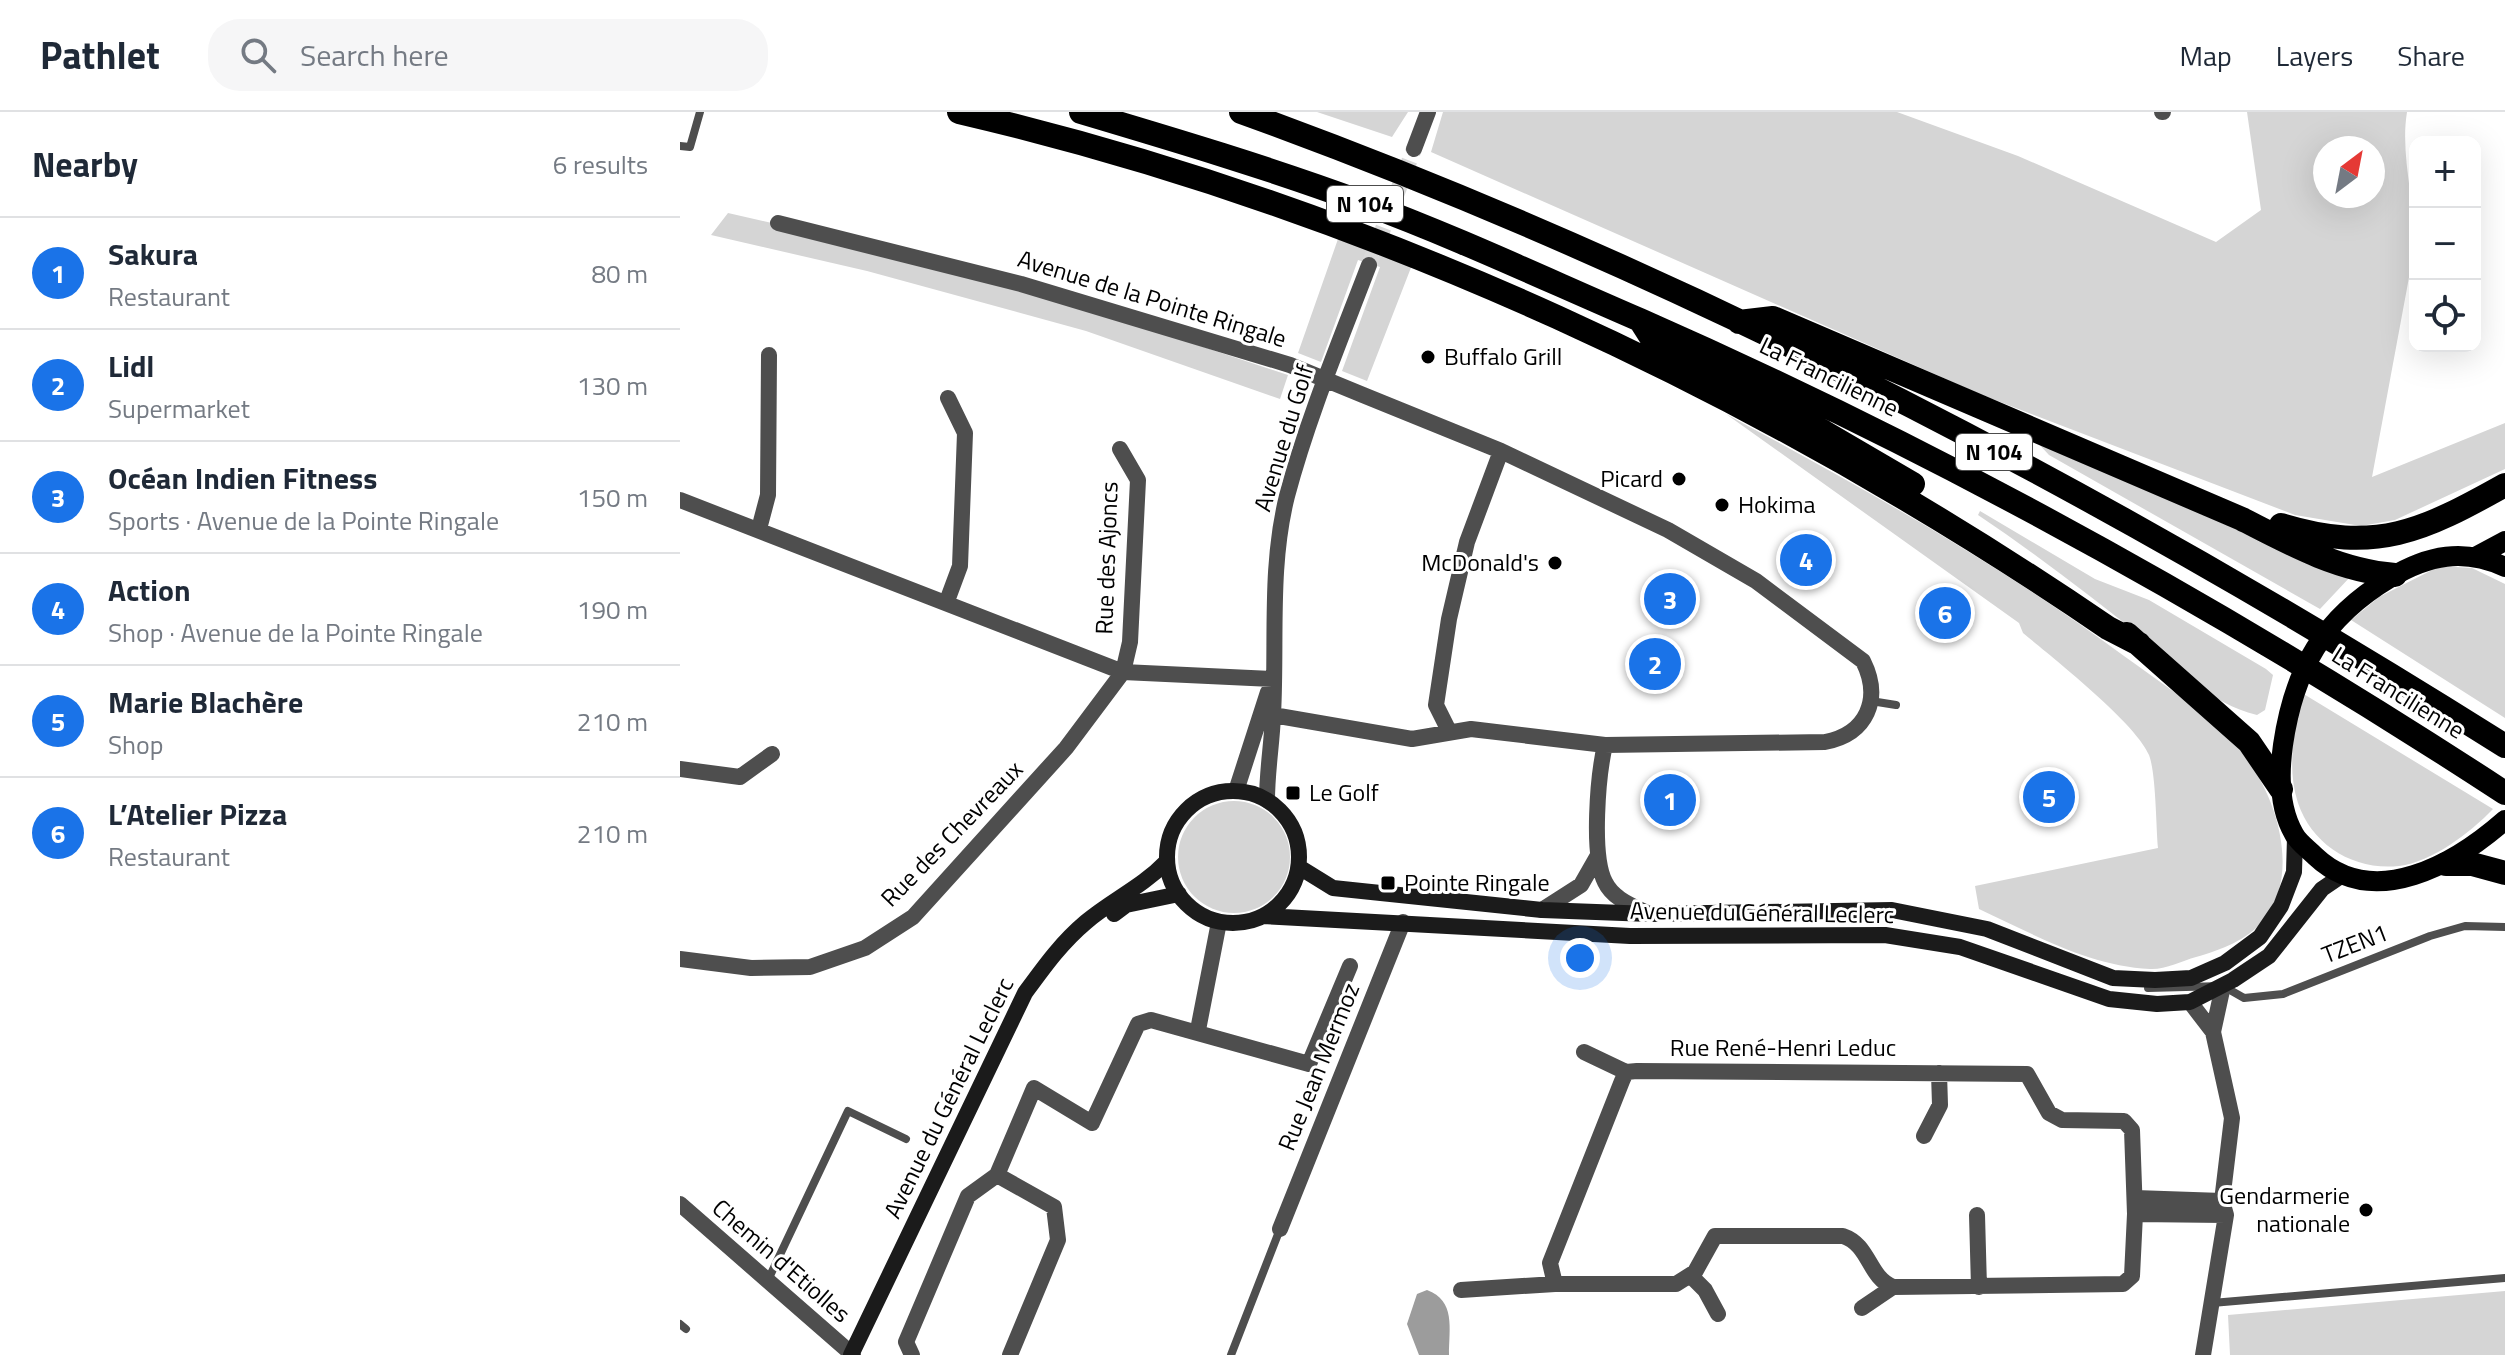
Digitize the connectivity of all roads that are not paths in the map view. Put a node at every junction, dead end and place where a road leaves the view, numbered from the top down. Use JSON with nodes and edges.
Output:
{"nodes":[{"id":1,"x":700,"y":112,"type":"edge"},
{"id":2,"x":959,"y":112,"type":"edge"},
{"id":3,"x":1081,"y":112,"type":"edge"},
{"id":4,"x":1241,"y":112,"type":"edge"},
{"id":5,"x":1428,"y":112,"type":"edge"},
{"id":6,"x":680,"y":146,"type":"edge"},
{"id":7,"x":1414,"y":149,"type":"tunnel mouth"},
{"id":8,"x":778,"y":223,"type":"dead end"},
{"id":9,"x":1369,"y":265,"type":"tunnel mouth"},
{"id":10,"x":1640,"y":321,"type":"junction"},
{"id":11,"x":1739,"y":322,"type":"junction"},
{"id":12,"x":769,"y":355,"type":"dead end"},
{"id":13,"x":948,"y":398,"type":"dead end"},
{"id":14,"x":1120,"y":449,"type":"dead end"},
{"id":15,"x":1501,"y":451,"type":"junction"},
{"id":16,"x":2505,"y":485,"type":"edge"},
{"id":17,"x":680,"y":500,"type":"edge"},
{"id":18,"x":2242,"y":519,"type":"junction"},
{"id":19,"x":759,"y":529,"type":"junction"},
{"id":20,"x":2505,"y":541,"type":"edge"},
{"id":21,"x":2477,"y":556,"type":"junction"},
{"id":22,"x":2505,"y":567,"type":"edge"},
{"id":23,"x":2395,"y":575,"type":"junction"},
{"id":24,"x":947,"y":601,"type":"junction"},
{"id":25,"x":2139,"y":644,"type":"junction"},
{"id":26,"x":1123,"y":672,"type":"junction"},
{"id":27,"x":1273,"y":679,"type":"junction"},
{"id":28,"x":1871,"y":701,"type":"junction"},
{"id":29,"x":1896,"y":705,"type":"dead end"},
{"id":30,"x":1273,"y":715,"type":"junction"},
{"id":31,"x":1449,"y":731,"type":"junction"},
{"id":32,"x":1605,"y":745,"type":"junction"},
{"id":33,"x":2505,"y":746,"type":"edge"},
{"id":34,"x":772,"y":754,"type":"dead end"},
{"id":35,"x":680,"y":769,"type":"edge"},
{"id":36,"x":2281,"y":789,"type":"junction"},
{"id":37,"x":1236,"y":791,"type":"junction"},
{"id":38,"x":2505,"y":793,"type":"edge"},
{"id":39,"x":1267,"y":800,"type":"junction"},
{"id":40,"x":2505,"y":820,"type":"edge"},
{"id":41,"x":2295,"y":837,"type":"junction"},
{"id":42,"x":1597,"y":857,"type":"junction"},
{"id":43,"x":1166,"y":862,"type":"junction"},
{"id":44,"x":2446,"y":864,"type":"junction"},
{"id":45,"x":1299,"y":867,"type":"junction"},
{"id":46,"x":2505,"y":873,"type":"edge"},
{"id":47,"x":2344,"y":874,"type":"junction"},
{"id":48,"x":1179,"y":894,"type":"junction"},
{"id":49,"x":1542,"y":910,"type":"junction"},
{"id":50,"x":1650,"y":914,"type":"junction"},
{"id":51,"x":1263,"y":916,"type":"junction"},
{"id":52,"x":1219,"y":922,"type":"junction"},
{"id":53,"x":1403,"y":922,"type":"junction"},
{"id":54,"x":2505,"y":927,"type":"edge"},
{"id":55,"x":680,"y":959,"type":"edge"},
{"id":56,"x":1350,"y":966,"type":"dead end"},
{"id":57,"x":2113,"y":978,"type":"junction"},
{"id":58,"x":2223,"y":986,"type":"junction"},
{"id":59,"x":2190,"y":1002,"type":"junction"},
{"id":60,"x":1198,"y":1030,"type":"junction"},
{"id":61,"x":2213,"y":1032,"type":"junction"},
{"id":62,"x":1584,"y":1052,"type":"dead end"},
{"id":63,"x":1626,"y":1072,"type":"junction"},
{"id":64,"x":1939,"y":1073,"type":"junction"},
{"id":65,"x":1924,"y":1136,"type":"dead end"},
{"id":66,"x":906,"y":1139,"type":"dead end"},
{"id":67,"x":997,"y":1175,"type":"junction"},
{"id":68,"x":680,"y":1204,"type":"edge"},
{"id":69,"x":2135,"y":1206,"type":"junction"},
{"id":70,"x":2224,"y":1208,"type":"junction"},
{"id":71,"x":1977,"y":1215,"type":"dead end"},
{"id":72,"x":1280,"y":1229,"type":"joint"},
{"id":73,"x":1691,"y":1276,"type":"junction"},
{"id":74,"x":2505,"y":1278,"type":"edge"},
{"id":75,"x":768,"y":1281,"type":"junction"},
{"id":76,"x":1555,"y":1284,"type":"junction"},
{"id":77,"x":1893,"y":1287,"type":"junction"},
{"id":78,"x":1979,"y":1287,"type":"junction"},
{"id":79,"x":1461,"y":1290,"type":"dead end"},
{"id":80,"x":2211,"y":1303,"type":"junction"},
{"id":81,"x":1862,"y":1308,"type":"dead end"},
{"id":82,"x":1718,"y":1314,"type":"dead end"},
{"id":83,"x":854,"y":1355,"type":"edge"},
{"id":84,"x":912,"y":1355,"type":"edge"},
{"id":85,"x":1010,"y":1355,"type":"edge"},
{"id":86,"x":1231,"y":1355,"type":"edge"},
{"id":87,"x":2203,"y":1355,"type":"edge"}],
"edges":[{"from":1,"to":6,"type":"lane"},
{"from":2,"to":25,"type":"highway"},
{"from":3,"to":10,"type":"highway","name":"La Francilienne","number":"N 104"},
{"from":4,"to":11,"type":"highway","name":"La Francilienne","number":"N 104"},
{"from":5,"to":7,"type":"street"},
{"from":8,"to":15,"type":"street","name":"Avenue de la Pointe Ringale"},
{"from":9,"to":27,"type":"street","name":"Avenue du Golf"},
{"from":10,"to":25,"type":"highway"},
{"from":10,"to":38,"type":"highway","name":"La Francilienne","number":"N 104"},
{"from":11,"to":18,"type":"highway"},
{"from":11,"to":33,"type":"highway","name":"La Francilienne","number":"N 104"},
{"from":12,"to":19,"type":"street"},
{"from":13,"to":24,"type":"street"},
{"from":14,"to":26,"type":"street","name":"Rue des Ajoncs"},
{"from":15,"to":28,"type":"street","name":"Avenue de la Pointe Ringale"},
{"from":15,"to":31,"type":"street"},
{"from":16,"to":18,"type":"highway"},
{"from":17,"to":19,"type":"street"},
{"from":18,"to":23,"type":"highway"},
{"from":19,"to":24,"type":"street"},
{"from":20,"to":21,"type":"main road"},
{"from":21,"to":22,"type":"main road"},
{"from":21,"to":23,"type":"main road"},
{"from":23,"to":36,"type":"main road"},
{"from":24,"to":26,"type":"street"},
{"from":25,"to":36,"type":"highway"},
{"from":26,"to":27,"type":"street"},
{"from":26,"to":55,"type":"street","name":"Rue des Chevreaux"},
{"from":27,"to":30,"type":"street","name":"Avenue du Golf"},
{"from":27,"to":37,"type":"street"},
{"from":28,"to":29,"type":"lane"},
{"from":28,"to":32,"type":"street"},
{"from":30,"to":31,"type":"street"},
{"from":30,"to":39,"type":"street","name":"Avenue du Golf"},
{"from":31,"to":32,"type":"street"},
{"from":32,"to":42,"type":"street"},
{"from":34,"to":35,"type":"street"},
{"from":36,"to":41,"type":"main road"},
{"from":37,"to":39,"type":"main road"},
{"from":37,"to":43,"type":"main road"},
{"from":39,"to":45,"type":"main road"},
{"from":40,"to":44,"type":"main road"},
{"from":41,"to":47,"type":"main road"},
{"from":41,"to":57,"type":"main road","name":"Avenue du Général Leclerc"},
{"from":42,"to":49,"type":"street"},
{"from":42,"to":50,"type":"street"},
{"from":43,"to":48,"type":"main road"},
{"from":43,"to":83,"type":"main road","name":"Avenue du Général Leclerc"},
{"from":44,"to":46,"type":"highway"},
{"from":44,"to":47,"type":"main road"},
{"from":45,"to":49,"type":"main road","name":"Avenue du Général Leclerc"},
{"from":45,"to":51,"type":"main road"},
{"from":47,"to":58,"type":"main road","name":"Avenue du Général Leclerc"},
{"from":48,"to":52,"type":"main road"},
{"from":48,"to":83,"type":"main road","name":"Avenue du Général Leclerc"},
{"from":49,"to":50,"type":"main road","name":"Avenue du Général Leclerc"},
{"from":50,"to":57,"type":"main road","name":"Avenue du Général Leclerc"},
{"from":51,"to":52,"type":"main road"},
{"from":51,"to":53,"type":"main road","name":"Avenue du Général Leclerc"},
{"from":52,"to":60,"type":"street"},
{"from":53,"to":59,"type":"main road","name":"Avenue du Général Leclerc"},
{"from":53,"to":72,"type":"street","name":"Rue Jean Mermoz"},
{"from":54,"to":58,"type":"lane","name":"TZEN1"},
{"from":56,"to":60,"type":"street"},
{"from":57,"to":58,"type":"lane","name":"TZEN1"},
{"from":58,"to":59,"type":"main road","name":"Avenue du Général Leclerc"},
{"from":58,"to":61,"type":"street"},
{"from":59,"to":61,"type":"street"},
{"from":60,"to":67,"type":"street"},
{"from":61,"to":70,"type":"street"},
{"from":62,"to":63,"type":"street","name":"Rue René-Henri Leduc"},
{"from":63,"to":64,"type":"street","name":"Rue René-Henri Leduc"},
{"from":63,"to":76,"type":"street"},
{"from":64,"to":65,"type":"street"},
{"from":64,"to":69,"type":"street","name":"Rue René-Henri Leduc"},
{"from":66,"to":75,"type":"lane"},
{"from":67,"to":84,"type":"street"},
{"from":67,"to":85,"type":"street"},
{"from":68,"to":75,"type":"street","name":"Chemin d'Etiolles"},
{"from":69,"to":70,"type":"street"},
{"from":69,"to":78,"type":"street","name":"Rue René-Henri Leduc"},
{"from":70,"to":80,"type":"street"},
{"from":71,"to":78,"type":"street"},
{"from":72,"to":86,"type":"lane"},
{"from":73,"to":76,"type":"street"},
{"from":73,"to":77,"type":"street"},
{"from":73,"to":82,"type":"street"},
{"from":74,"to":80,"type":"lane"},
{"from":75,"to":83,"type":"street","name":"Chemin d'Etiolles"},
{"from":76,"to":79,"type":"street"},
{"from":77,"to":78,"type":"street","name":"Rue René-Henri Leduc"},
{"from":77,"to":81,"type":"street"},
{"from":80,"to":87,"type":"street"}]}
